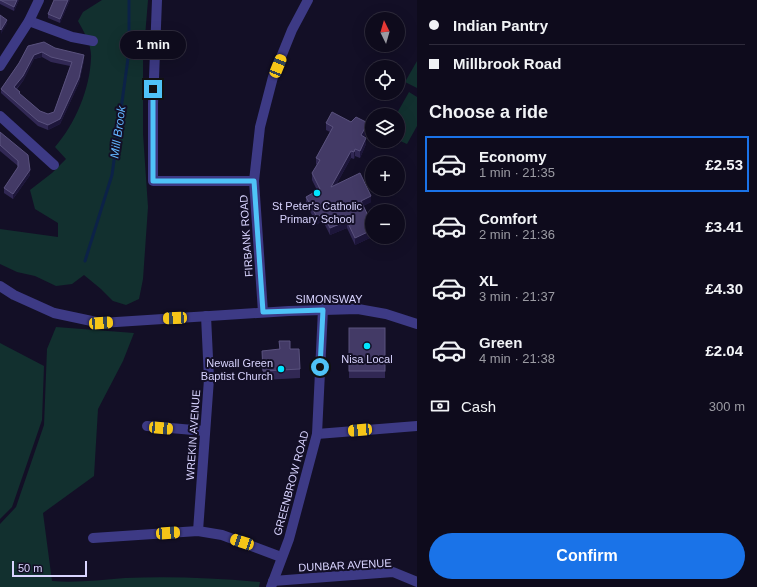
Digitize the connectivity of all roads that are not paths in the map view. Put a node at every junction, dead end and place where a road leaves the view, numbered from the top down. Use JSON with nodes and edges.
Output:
{"nodes":[{"id":1,"x":39,"y":0,"type":"edge"},
{"id":2,"x":157,"y":0,"type":"edge"},
{"id":3,"x":308,"y":0,"type":"edge"},
{"id":4,"x":29,"y":21,"type":"junction"},
{"id":5,"x":93,"y":42,"type":"dead end"},
{"id":6,"x":2,"y":59,"type":"edge"},
{"id":7,"x":0,"y":116,"type":"edge"},
{"id":8,"x":54,"y":165,"type":"dead end"},
{"id":9,"x":254,"y":181,"type":"junction"},
{"id":10,"x":0,"y":286,"type":"edge"},
{"id":11,"x":323,"y":310,"type":"junction"},
{"id":12,"x":263,"y":312,"type":"junction"},
{"id":13,"x":206,"y":316,"type":"junction"},
{"id":14,"x":417,"y":324,"type":"edge"},
{"id":15,"x":147,"y":426,"type":"dead end"},
{"id":16,"x":417,"y":426,"type":"edge"},
{"id":17,"x":205,"y":431,"type":"junction"},
{"id":18,"x":317,"y":434,"type":"junction"},
{"id":19,"x":198,"y":531,"type":"junction"},
{"id":20,"x":92,"y":538,"type":"dead end"},
{"id":21,"x":281,"y":556,"type":"junction"},
{"id":22,"x":417,"y":582,"type":"edge"},
{"id":23,"x":272,"y":584,"type":"edge"}],
"edges":[{"from":1,"to":4,"type":"street"},
{"from":2,"to":9,"type":"street"},
{"from":3,"to":9,"type":"street","name":"FIRBANK ROAD"},
{"from":4,"to":5,"type":"street"},
{"from":4,"to":6,"type":"street"},
{"from":7,"to":8,"type":"street"},
{"from":9,"to":12,"type":"street","name":"FIRBANK ROAD"},
{"from":10,"to":13,"type":"street","name":"SIMONSWAY"},
{"from":11,"to":12,"type":"street","name":"SIMONSWAY"},
{"from":11,"to":14,"type":"street","name":"SIMONSWAY"},
{"from":11,"to":18,"type":"street","name":"GREENBROW ROAD"},
{"from":12,"to":13,"type":"street","name":"SIMONSWAY"},
{"from":13,"to":17,"type":"street","name":"WREKIN AVENUE"},
{"from":15,"to":17,"type":"street"},
{"from":16,"to":18,"type":"street"},
{"from":17,"to":19,"type":"street","name":"WREKIN AVENUE"},
{"from":18,"to":21,"type":"street","name":"GREENBROW ROAD"},
{"from":19,"to":20,"type":"street"},
{"from":19,"to":21,"type":"street"},
{"from":21,"to":23,"type":"street","name":"GREENBROW ROAD"},
{"from":22,"to":23,"type":"street","name":"DUNBAR AVENUE"}]}
